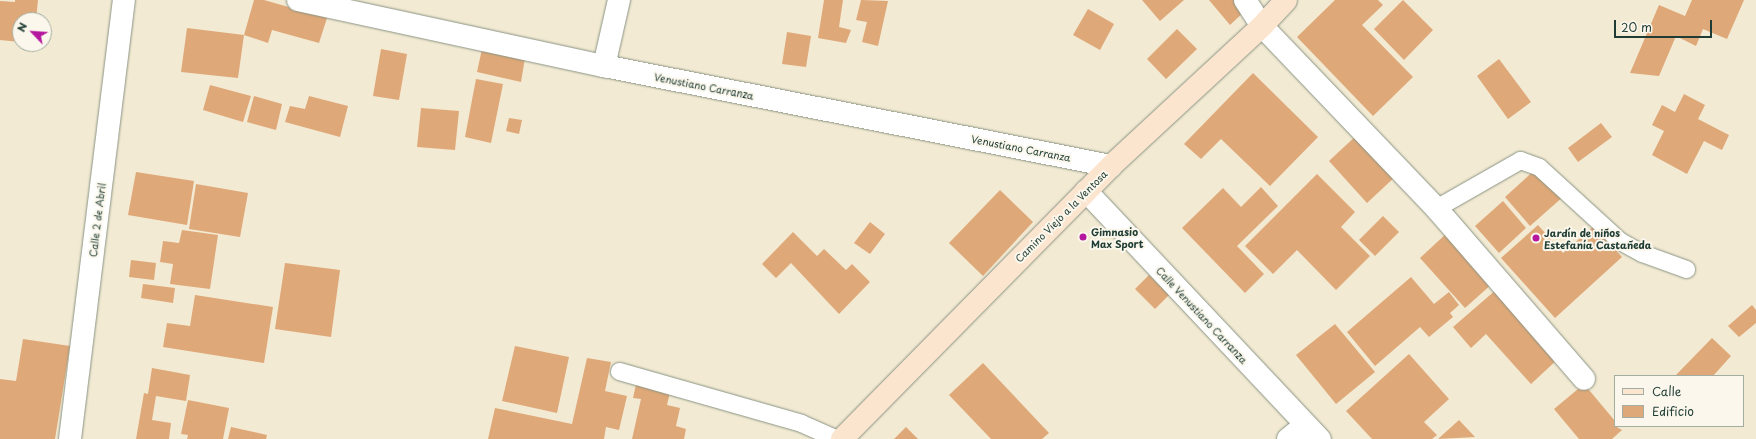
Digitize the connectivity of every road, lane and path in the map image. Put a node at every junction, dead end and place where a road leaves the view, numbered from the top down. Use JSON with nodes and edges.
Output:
{"nodes":[{"id":1,"x":124,"y":0,"type":"edge"},
{"id":2,"x":298,"y":0,"type":"edge"},
{"id":3,"x":619,"y":0,"type":"edge"},
{"id":4,"x":1244,"y":0,"type":"edge"},
{"id":5,"x":1286,"y":0,"type":"edge"},
{"id":6,"x":1262,"y":26,"type":"junction"},
{"id":7,"x":604,"y":66,"type":"junction"},
{"id":8,"x":1111,"y":166,"type":"junction"},
{"id":9,"x":1086,"y":191,"type":"junction"},
{"id":10,"x":1436,"y":208,"type":"junction"},
{"id":11,"x":1686,"y":269,"type":"dead end"},
{"id":12,"x":619,"y":372,"type":"dead end"},
{"id":13,"x":1584,"y":379,"type":"dead end"},
{"id":14,"x":1312,"y":432,"type":"edge"},
{"id":15,"x":70,"y":439,"type":"edge"},
{"id":16,"x":837,"y":439,"type":"edge"},
{"id":17,"x":842,"y":439,"type":"edge"},
{"id":18,"x":1288,"y":439,"type":"edge"}],
"edges":[{"from":1,"to":15,"type":"street","name":"Calle 2 de Abril"},
{"from":2,"to":7,"type":"street","name":"Venustiano Carranza"},
{"from":3,"to":7,"type":"street"},
{"from":4,"to":6,"type":"street"},
{"from":5,"to":6,"type":"main road","name":"Camino Viejo a la Ventosa"},
{"from":6,"to":8,"type":"main road","name":"Camino Viejo a la Ventosa"},
{"from":6,"to":10,"type":"street"},
{"from":7,"to":8,"type":"street","name":"Venustiano Carranza"},
{"from":8,"to":9,"type":"main road","name":"Camino Viejo a la Ventosa"},
{"from":9,"to":14,"type":"street","name":"Calle Venustiano Carranza"},
{"from":9,"to":17,"type":"main road","name":"Camino Viejo a la Ventosa"},
{"from":10,"to":11,"type":"lane"},
{"from":10,"to":13,"type":"street"},
{"from":12,"to":16,"type":"lane"},
{"from":14,"to":18,"type":"street"}]}
